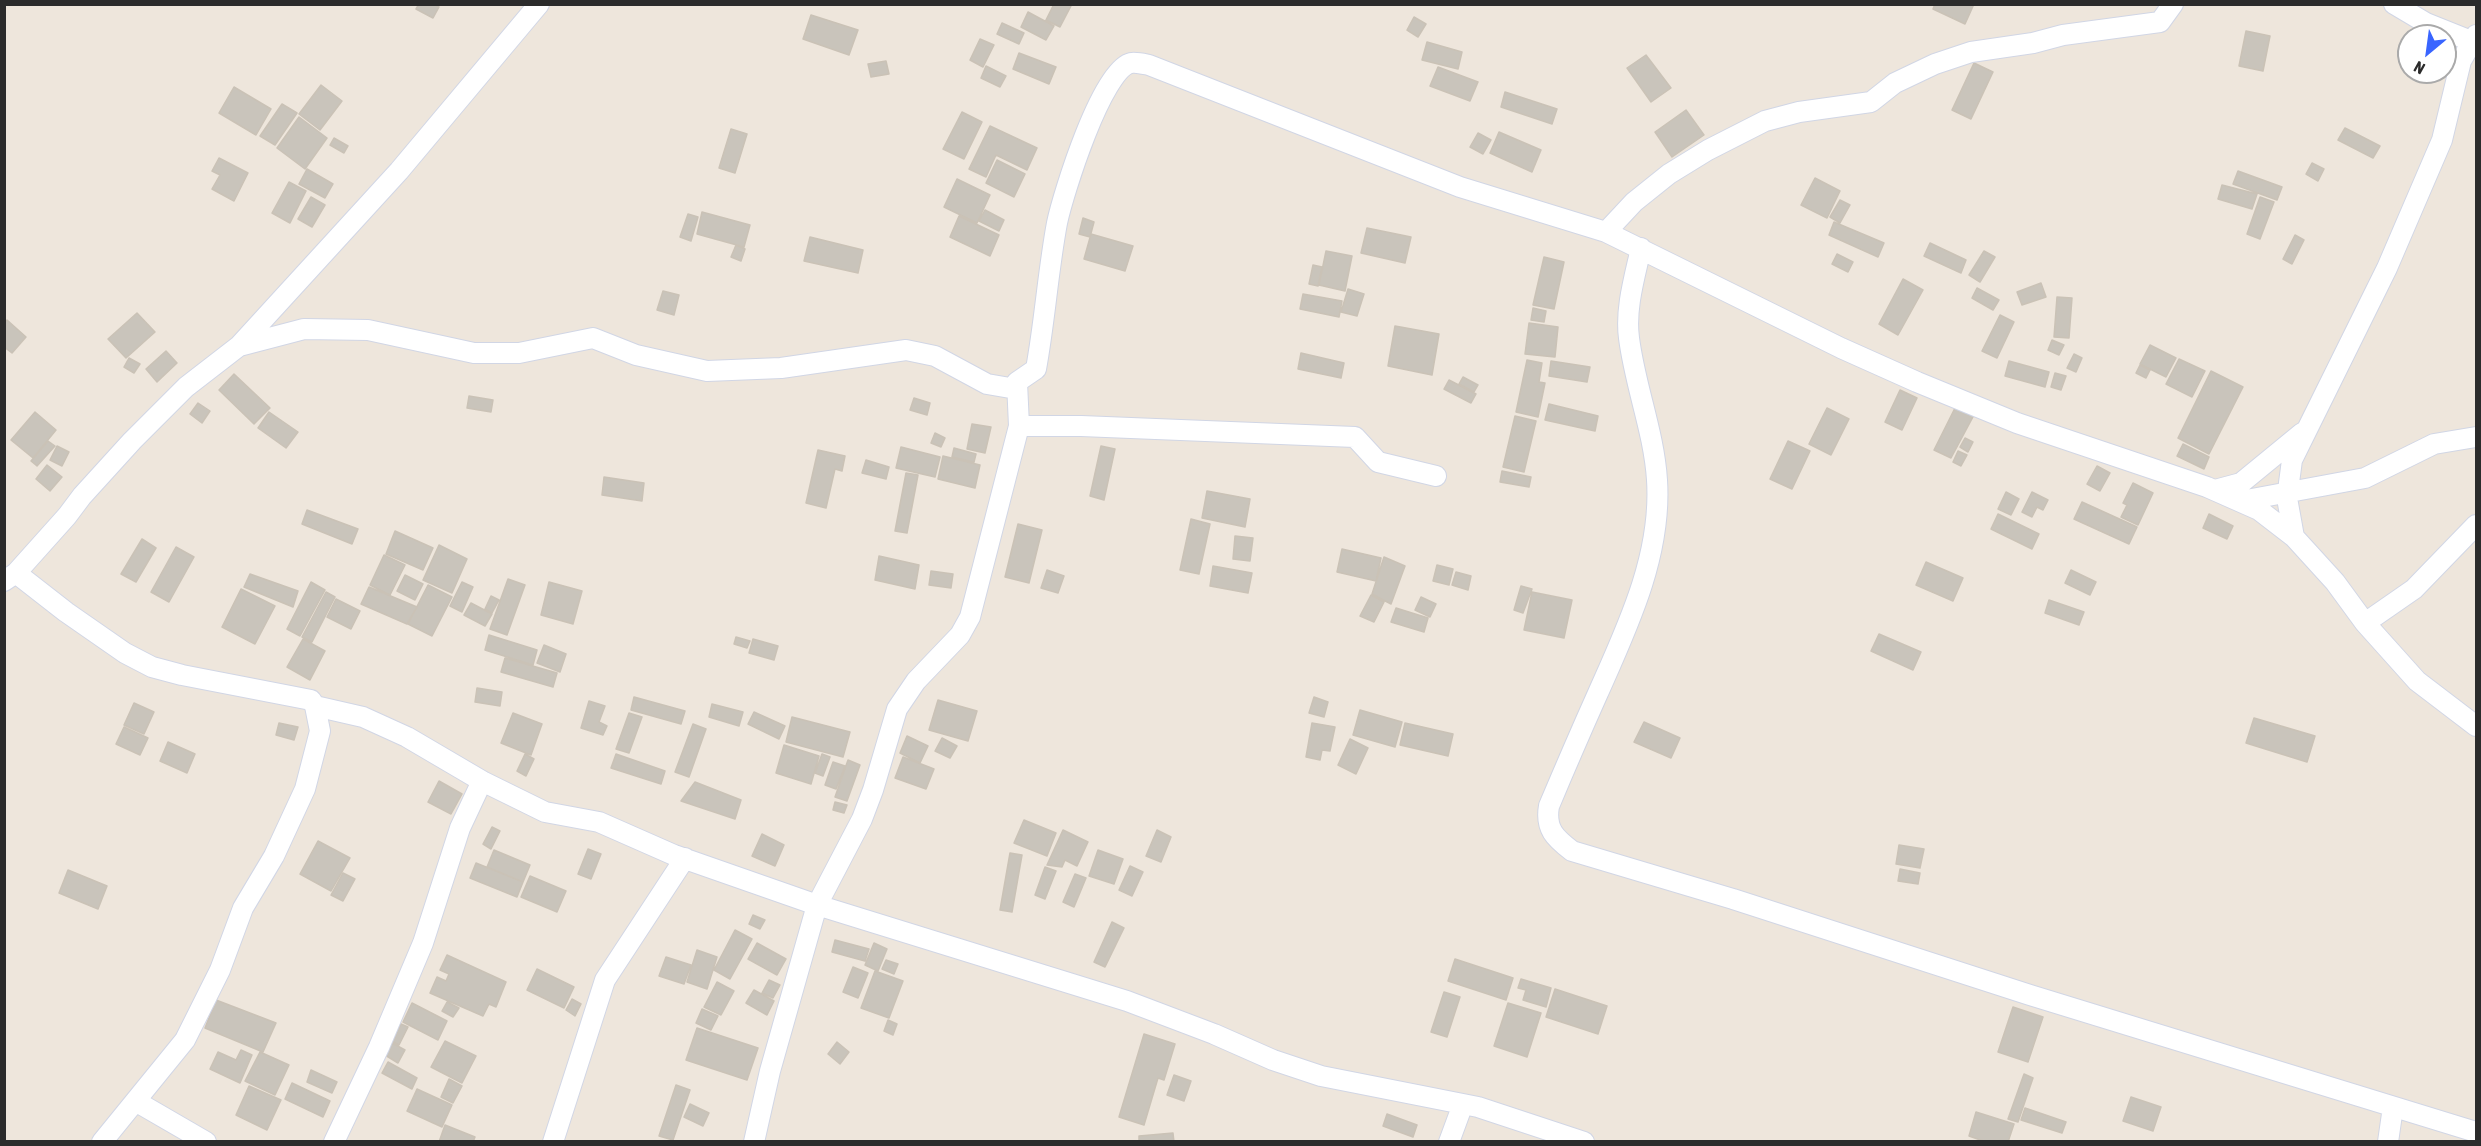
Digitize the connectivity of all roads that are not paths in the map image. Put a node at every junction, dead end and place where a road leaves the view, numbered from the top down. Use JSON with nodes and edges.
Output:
{"nodes":[{"id":1,"x":539,"y":4,"type":"edge"},
{"id":2,"x":2173,"y":4,"type":"edge"},
{"id":3,"x":2394,"y":4,"type":"edge"},
{"id":4,"x":2476,"y":40,"type":"edge"},
{"id":5,"x":1606,"y":232,"type":"junction"},
{"id":6,"x":1641,"y":248,"type":"junction"},
{"id":7,"x":239,"y":346,"type":"junction"},
{"id":8,"x":1017,"y":382,"type":"junction"},
{"id":9,"x":1019,"y":426,"type":"junction"},
{"id":10,"x":2307,"y":429,"type":"junction"},
{"id":11,"x":2476,"y":437,"type":"edge"},
{"id":12,"x":1436,"y":476,"type":"dead end"},
{"id":13,"x":2215,"y":490,"type":"junction"},
{"id":14,"x":2288,"y":492,"type":"junction"},
{"id":15,"x":2241,"y":501,"type":"junction"},
{"id":16,"x":2476,"y":525,"type":"edge"},
{"id":17,"x":2294,"y":537,"type":"junction"},
{"id":18,"x":10,"y":577,"type":"edge"},
{"id":19,"x":2365,"y":623,"type":"junction"},
{"id":20,"x":315,"y":706,"type":"junction"},
{"id":21,"x":2476,"y":726,"type":"edge"},
{"id":22,"x":482,"y":781,"type":"junction"},
{"id":23,"x":685,"y":858,"type":"junction"},
{"id":24,"x":817,"y":904,"type":"junction"},
{"id":25,"x":137,"y":1102,"type":"junction"},
{"id":26,"x":1463,"y":1104,"type":"junction"},
{"id":27,"x":2393,"y":1107,"type":"junction"},
{"id":28,"x":2476,"y":1132,"type":"edge"},
{"id":29,"x":102,"y":1142,"type":"edge"},
{"id":30,"x":206,"y":1142,"type":"edge"},
{"id":31,"x":334,"y":1142,"type":"edge"},
{"id":32,"x":553,"y":1142,"type":"edge"},
{"id":33,"x":754,"y":1142,"type":"edge"},
{"id":34,"x":1449,"y":1142,"type":"edge"},
{"id":35,"x":1584,"y":1142,"type":"edge"},
{"id":36,"x":2388,"y":1142,"type":"edge"}],
"edges":[{"from":1,"to":7,"type":"street"},
{"from":2,"to":5,"type":"street"},
{"from":3,"to":4,"type":"street"},
{"from":4,"to":10,"type":"street"},
{"from":5,"to":6,"type":"street"},
{"from":5,"to":8,"type":"street"},
{"from":6,"to":13,"type":"street"},
{"from":6,"to":27,"type":"street"},
{"from":7,"to":8,"type":"street"},
{"from":7,"to":18,"type":"street"},
{"from":8,"to":9,"type":"street"},
{"from":9,"to":12,"type":"street"},
{"from":9,"to":24,"type":"street"},
{"from":10,"to":13,"type":"street"},
{"from":10,"to":14,"type":"street"},
{"from":11,"to":14,"type":"street"},
{"from":13,"to":15,"type":"street"},
{"from":14,"to":15,"type":"street"},
{"from":14,"to":17,"type":"street"},
{"from":15,"to":17,"type":"street"},
{"from":16,"to":19,"type":"street"},
{"from":17,"to":19,"type":"street"},
{"from":18,"to":20,"type":"street"},
{"from":19,"to":21,"type":"street"},
{"from":20,"to":22,"type":"street"},
{"from":20,"to":25,"type":"street"},
{"from":22,"to":23,"type":"street"},
{"from":22,"to":31,"type":"street"},
{"from":23,"to":24,"type":"street"},
{"from":23,"to":32,"type":"street"},
{"from":24,"to":26,"type":"street"},
{"from":24,"to":33,"type":"street"},
{"from":25,"to":29,"type":"street"},
{"from":25,"to":30,"type":"street"},
{"from":26,"to":34,"type":"street"},
{"from":26,"to":35,"type":"street"},
{"from":27,"to":28,"type":"street"},
{"from":27,"to":36,"type":"street"}]}
